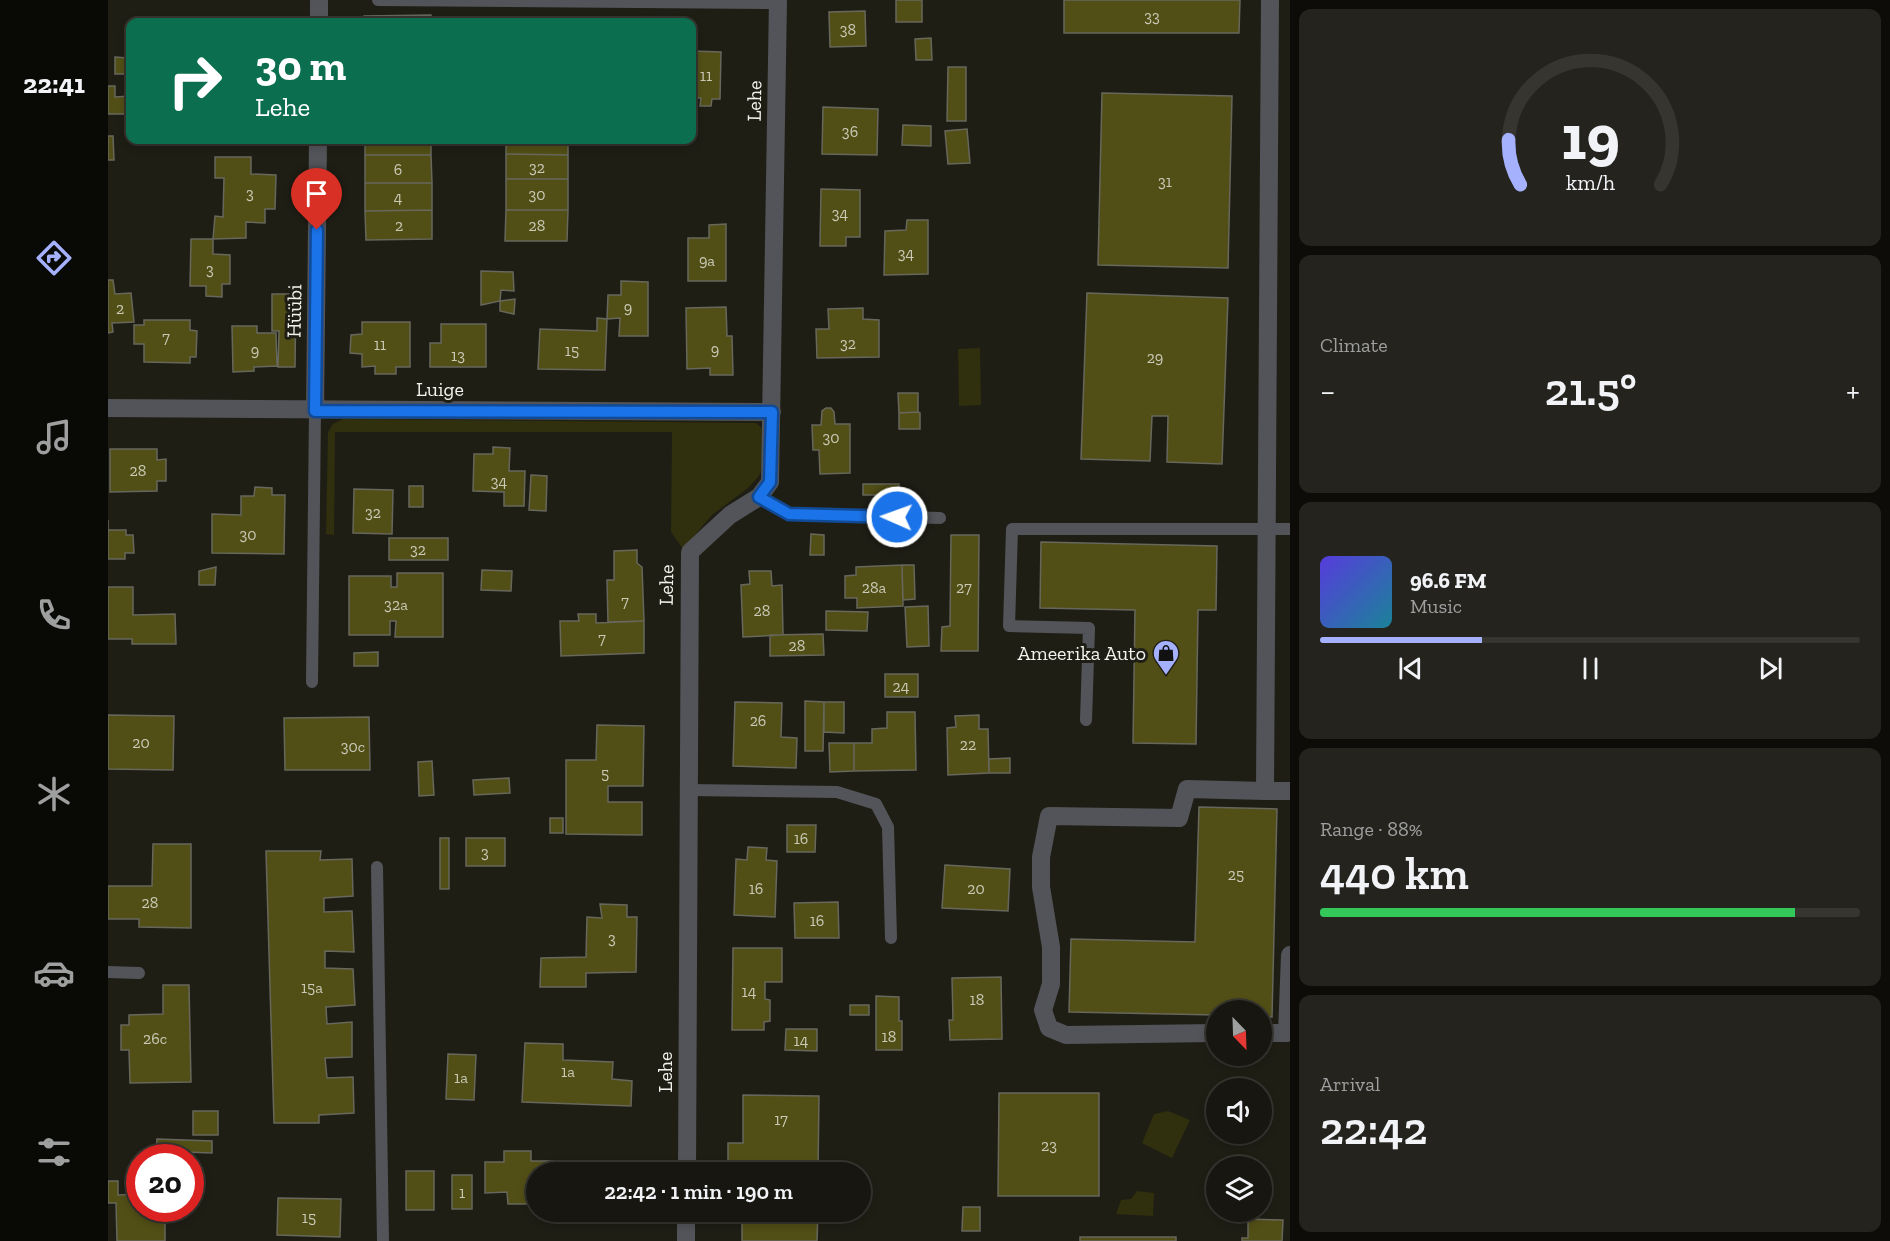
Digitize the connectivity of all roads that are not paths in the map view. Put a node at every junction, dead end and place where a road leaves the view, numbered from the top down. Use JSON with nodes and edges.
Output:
{"nodes":[{"id":1,"x":319,"y":0,"type":"edge"},
{"id":2,"x":378,"y":0,"type":"edge"},
{"id":3,"x":1270,"y":0,"type":"edge"},
{"id":4,"x":778,"y":1,"type":"edge"},
{"id":5,"x":319,"y":18,"type":"edge"},
{"id":6,"x":318,"y":144,"type":"edge"},
{"id":7,"x":108,"y":408,"type":"edge"},
{"id":8,"x":315,"y":411,"type":"junction"},
{"id":9,"x":772,"y":412,"type":"junction"},
{"id":10,"x":759,"y":497,"type":"junction"},
{"id":11,"x":940,"y":518,"type":"dead end"},
{"id":12,"x":1268,"y":529,"type":"junction"},
{"id":13,"x":1290,"y":529,"type":"edge"},
{"id":14,"x":312,"y":682,"type":"dead end"},
{"id":15,"x":1086,"y":720,"type":"dead end"},
{"id":16,"x":689,"y":790,"type":"junction"},
{"id":17,"x":1265,"y":790,"type":"junction"},
{"id":18,"x":1290,"y":791,"type":"edge"},
{"id":19,"x":377,"y":867,"type":"dead end"},
{"id":20,"x":891,"y":938,"type":"dead end"},
{"id":21,"x":1290,"y":955,"type":"edge"},
{"id":22,"x":108,"y":972,"type":"edge"},
{"id":23,"x":139,"y":973,"type":"dead end"},
{"id":24,"x":1206,"y":1033,"type":"edge"},
{"id":25,"x":1272,"y":1033,"type":"edge"},
{"id":26,"x":687,"y":1162,"type":"edge"},
{"id":27,"x":686,"y":1222,"type":"edge"},
{"id":28,"x":383,"y":1241,"type":"edge"},
{"id":29,"x":686,"y":1241,"type":"edge"}],
"edges":[{"from":1,"to":5,"type":"street"},
{"from":2,"to":4,"type":"lane"},
{"from":3,"to":12,"type":"street"},
{"from":4,"to":9,"type":"street","name":"Lehe"},
{"from":6,"to":8,"type":"street","name":"Hüübi"},
{"from":7,"to":8,"type":"street","name":"Luige"},
{"from":8,"to":9,"type":"street","name":"Luige"},
{"from":8,"to":14,"type":"lane"},
{"from":9,"to":10,"type":"street","name":"Lehe"},
{"from":10,"to":11,"type":"lane"},
{"from":10,"to":16,"type":"street","name":"Lehe"},
{"from":12,"to":13,"type":"lane"},
{"from":12,"to":15,"type":"lane"},
{"from":12,"to":17,"type":"street"},
{"from":16,"to":20,"type":"lane"},
{"from":16,"to":26,"type":"street","name":"Lehe"},
{"from":17,"to":18,"type":"street"},
{"from":17,"to":24,"type":"street"},
{"from":19,"to":28,"type":"lane"},
{"from":21,"to":25,"type":"street"},
{"from":22,"to":23,"type":"lane"},
{"from":27,"to":29,"type":"street"}]}
